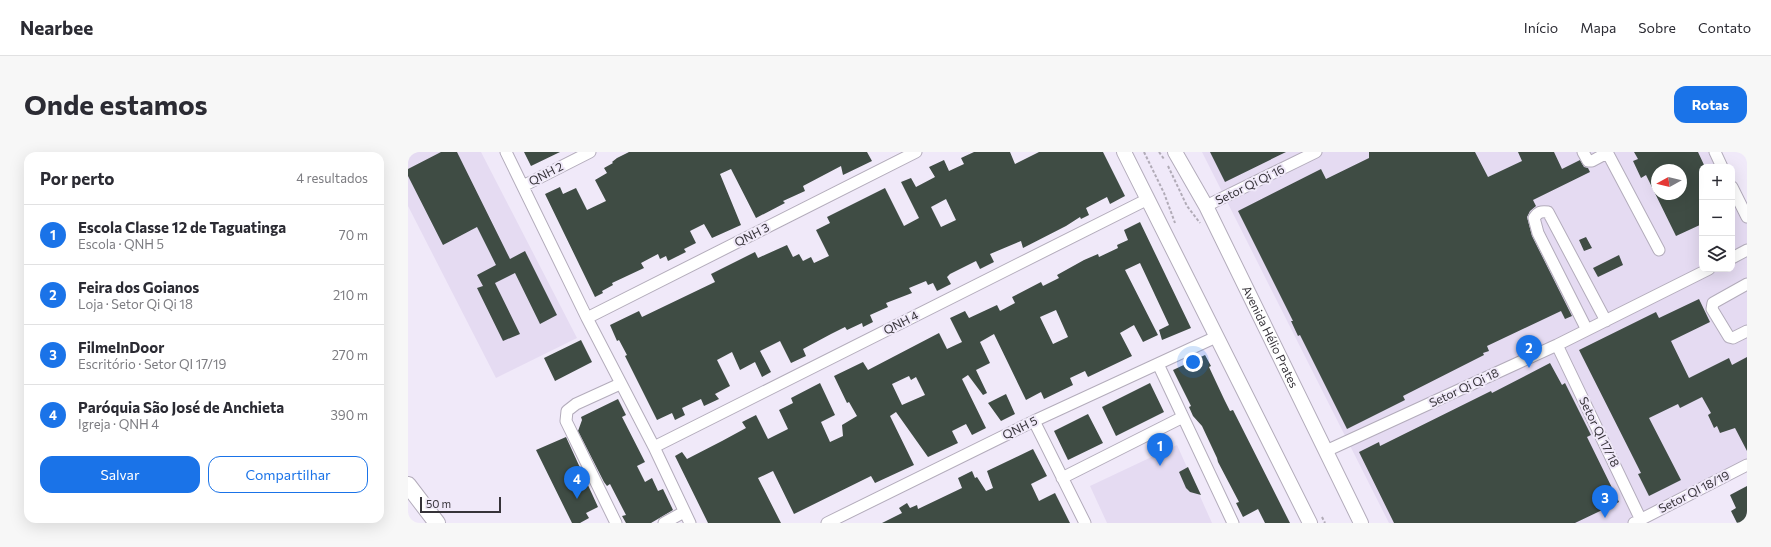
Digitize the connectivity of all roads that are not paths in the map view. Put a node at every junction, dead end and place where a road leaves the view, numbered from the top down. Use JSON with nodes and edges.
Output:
{"nodes":[{"id":1,"x":506,"y":152,"type":"edge"},
{"id":2,"x":590,"y":152,"type":"edge"},
{"id":3,"x":916,"y":152,"type":"edge"},
{"id":4,"x":1124,"y":152,"type":"edge"},
{"id":5,"x":1175,"y":152,"type":"edge"},
{"id":6,"x":1316,"y":152,"type":"edge"},
{"id":7,"x":1583,"y":152,"type":"edge"},
{"id":8,"x":1607,"y":152,"type":"edge"},
{"id":9,"x":1715,"y":152,"type":"edge"},
{"id":10,"x":1721,"y":164,"type":"edge"},
{"id":11,"x":523,"y":186,"type":"junction"},
{"id":12,"x":1735,"y":193,"type":"edge"},
{"id":13,"x":1148,"y":199,"type":"junction"},
{"id":14,"x":1206,"y":206,"type":"junction"},
{"id":15,"x":1747,"y":216,"type":"edge"},
{"id":16,"x":1659,"y":250,"type":"dead end"},
{"id":17,"x":1747,"y":250,"type":"edge"},
{"id":18,"x":1735,"y":256,"type":"edge"},
{"id":19,"x":1703,"y":272,"type":"edge"},
{"id":20,"x":1747,"y":284,"type":"edge"},
{"id":21,"x":587,"y":318,"type":"junction"},
{"id":22,"x":1606,"y":321,"type":"junction"},
{"id":23,"x":1587,"y":330,"type":"junction"},
{"id":24,"x":1747,"y":331,"type":"edge"},
{"id":25,"x":1216,"y":337,"type":"junction"},
{"id":26,"x":1557,"y":345,"type":"junction"},
{"id":27,"x":1158,"y":364,"type":"junction"},
{"id":28,"x":620,"y":384,"type":"junction"},
{"id":29,"x":1183,"y":417,"type":"junction"},
{"id":30,"x":1034,"y":421,"type":"junction"},
{"id":31,"x":654,"y":447,"type":"junction"},
{"id":32,"x":1326,"y":451,"type":"junction"},
{"id":33,"x":1747,"y":465,"type":"edge"},
{"id":34,"x":1062,"y":478,"type":"junction"},
{"id":35,"x":408,"y":485,"type":"edge"},
{"id":36,"x":684,"y":512,"type":"junction"},
{"id":37,"x":1637,"y":521,"type":"edge"},
{"id":38,"x":437,"y":523,"type":"edge"},
{"id":39,"x":616,"y":523,"type":"edge"},
{"id":40,"x":664,"y":523,"type":"edge"},
{"id":41,"x":690,"y":523,"type":"edge"},
{"id":42,"x":827,"y":523,"type":"edge"},
{"id":43,"x":1085,"y":523,"type":"edge"},
{"id":44,"x":1233,"y":523,"type":"edge"},
{"id":45,"x":1310,"y":523,"type":"edge"},
{"id":46,"x":1361,"y":523,"type":"edge"}],
"edges":[{"from":1,"to":11,"type":"street"},
{"from":2,"to":11,"type":"street","name":"QNH 2"},
{"from":3,"to":21,"type":"street","name":"QNH 3"},
{"from":4,"to":13,"type":"main road"},
{"from":5,"to":14,"type":"main road","name":"Avenida Hélio Prates"},
{"from":6,"to":14,"type":"street","name":"Setor Qi Qi 16"},
{"from":7,"to":8,"type":"street"},
{"from":8,"to":16,"type":"street"},
{"from":9,"to":10,"type":"street"},
{"from":11,"to":21,"type":"street"},
{"from":12,"to":15,"type":"street"},
{"from":13,"to":25,"type":"main road"},
{"from":13,"to":31,"type":"street","name":"QNH 4"},
{"from":14,"to":32,"type":"main road","name":"Avenida Hélio Prates"},
{"from":17,"to":18,"type":"street"},
{"from":19,"to":22,"type":"street","name":"Setor Qi Qi 18"},
{"from":20,"to":24,"type":"street"},
{"from":21,"to":28,"type":"street"},
{"from":22,"to":23,"type":"street","name":"Setor Qi Qi 18"},
{"from":22,"to":23,"type":"street"},
{"from":23,"to":26,"type":"street","name":"Setor Qi Qi 18"},
{"from":25,"to":27,"type":"street","name":"QNH 5"},
{"from":25,"to":45,"type":"main road"},
{"from":26,"to":32,"type":"street","name":"Setor Qi Qi 18"},
{"from":26,"to":37,"type":"street","name":"Setor QI 17/18"},
{"from":27,"to":29,"type":"street"},
{"from":27,"to":30,"type":"street","name":"QNH 5"},
{"from":28,"to":31,"type":"street"},
{"from":28,"to":39,"type":"street"},
{"from":29,"to":34,"type":"street"},
{"from":29,"to":44,"type":"street"},
{"from":30,"to":34,"type":"street"},
{"from":30,"to":42,"type":"street","name":"QNH 5"},
{"from":31,"to":36,"type":"street"},
{"from":32,"to":46,"type":"main road","name":"Avenida Hélio Prates"},
{"from":33,"to":37,"type":"street","name":"Setor QI 18/19"},
{"from":34,"to":43,"type":"street"},
{"from":35,"to":38,"type":"highway"},
{"from":36,"to":40,"type":"street"},
{"from":36,"to":41,"type":"street"}]}
